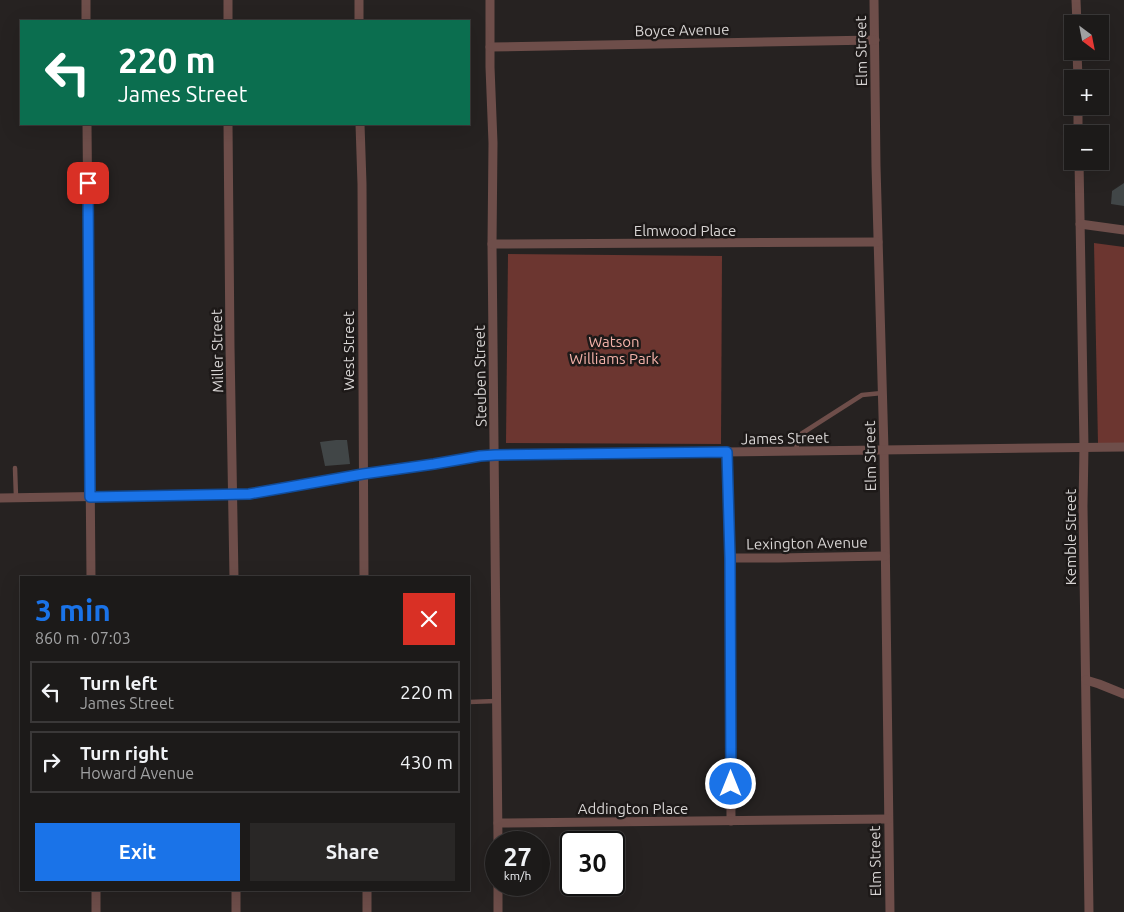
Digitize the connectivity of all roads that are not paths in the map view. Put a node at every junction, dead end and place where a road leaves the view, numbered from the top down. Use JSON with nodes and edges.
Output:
{"nodes":[{"id":1,"x":86,"y":0,"type":"edge"},
{"id":2,"x":228,"y":0,"type":"edge"},
{"id":3,"x":359,"y":0,"type":"edge"},
{"id":4,"x":490,"y":0,"type":"edge"},
{"id":5,"x":874,"y":0,"type":"edge"},
{"id":6,"x":1076,"y":0,"type":"edge"},
{"id":7,"x":1077,"y":15,"type":"edge"},
{"id":8,"x":86,"y":20,"type":"edge"},
{"id":9,"x":228,"y":20,"type":"edge"},
{"id":10,"x":359,"y":20,"type":"edge"},
{"id":11,"x":875,"y":40,"type":"junction"},
{"id":12,"x":490,"y":47,"type":"junction"},
{"id":13,"x":87,"y":125,"type":"edge"},
{"id":14,"x":228,"y":125,"type":"edge"},
{"id":15,"x":360,"y":125,"type":"edge"},
{"id":16,"x":1079,"y":170,"type":"edge"},
{"id":17,"x":1080,"y":224,"type":"junction"},
{"id":18,"x":1124,"y":230,"type":"edge"},
{"id":19,"x":878,"y":242,"type":"junction"},
{"id":20,"x":492,"y":244,"type":"junction"},
{"id":21,"x":882,"y":393,"type":"junction"},
{"id":22,"x":1084,"y":447,"type":"junction"},
{"id":23,"x":1124,"y":447,"type":"edge"},
{"id":24,"x":884,"y":450,"type":"junction"},
{"id":25,"x":795,"y":451,"type":"junction"},
{"id":26,"x":727,"y":452,"type":"junction"},
{"id":27,"x":495,"y":455,"type":"junction"},
{"id":28,"x":15,"y":468,"type":"dead end"},
{"id":29,"x":363,"y":474,"type":"junction"},
{"id":30,"x":232,"y":495,"type":"junction"},
{"id":31,"x":90,"y":497,"type":"junction"},
{"id":32,"x":0,"y":498,"type":"edge"},
{"id":33,"x":16,"y":498,"type":"junction"},
{"id":34,"x":885,"y":556,"type":"junction"},
{"id":35,"x":730,"y":558,"type":"junction"},
{"id":36,"x":91,"y":576,"type":"edge"},
{"id":37,"x":234,"y":576,"type":"edge"},
{"id":38,"x":364,"y":576,"type":"edge"},
{"id":39,"x":1086,"y":680,"type":"junction"},
{"id":40,"x":1124,"y":694,"type":"edge"},
{"id":41,"x":470,"y":702,"type":"edge"},
{"id":42,"x":496,"y":702,"type":"junction"},
{"id":43,"x":888,"y":819,"type":"junction"},
{"id":44,"x":732,"y":821,"type":"junction"},
{"id":45,"x":498,"y":823,"type":"junction"},
{"id":46,"x":498,"y":831,"type":"edge"},
{"id":47,"x":96,"y":891,"type":"edge"},
{"id":48,"x":236,"y":891,"type":"edge"},
{"id":49,"x":367,"y":891,"type":"edge"},
{"id":50,"x":498,"y":896,"type":"edge"},
{"id":51,"x":96,"y":912,"type":"edge"},
{"id":52,"x":236,"y":912,"type":"edge"},
{"id":53,"x":367,"y":912,"type":"edge"},
{"id":54,"x":498,"y":912,"type":"edge"},
{"id":55,"x":890,"y":912,"type":"edge"},
{"id":56,"x":1089,"y":912,"type":"edge"}],
"edges":[{"from":1,"to":8,"type":"street"},
{"from":2,"to":9,"type":"street"},
{"from":3,"to":10,"type":"street"},
{"from":4,"to":12,"type":"street","name":"Steuben Street"},
{"from":5,"to":11,"type":"street","name":"Elm Street"},
{"from":6,"to":7,"type":"street"},
{"from":11,"to":12,"type":"street","name":"Boyce Avenue"},
{"from":11,"to":19,"type":"street","name":"Elm Street"},
{"from":12,"to":20,"type":"street","name":"Steuben Street"},
{"from":13,"to":31,"type":"street"},
{"from":14,"to":30,"type":"street","name":"Miller Street"},
{"from":15,"to":29,"type":"street","name":"West Street"},
{"from":16,"to":17,"type":"street","name":"Kemble Street"},
{"from":17,"to":18,"type":"street"},
{"from":17,"to":22,"type":"street","name":"Kemble Street"},
{"from":19,"to":20,"type":"street","name":"Elmwood Place"},
{"from":19,"to":21,"type":"street","name":"Elm Street"},
{"from":20,"to":27,"type":"street","name":"Steuben Street"},
{"from":21,"to":24,"type":"street","name":"Elm Street"},
{"from":21,"to":25,"type":"lane"},
{"from":22,"to":23,"type":"street","name":"James Street"},
{"from":22,"to":24,"type":"street","name":"James Street"},
{"from":22,"to":39,"type":"street","name":"Kemble Street"},
{"from":24,"to":25,"type":"street","name":"James Street"},
{"from":24,"to":34,"type":"street","name":"Elm Street"},
{"from":25,"to":26,"type":"street","name":"James Street"},
{"from":26,"to":27,"type":"street","name":"James Street"},
{"from":26,"to":35,"type":"street"},
{"from":27,"to":29,"type":"street","name":"James Street"},
{"from":27,"to":42,"type":"street","name":"Steuben Street"},
{"from":28,"to":33,"type":"lane"},
{"from":29,"to":30,"type":"street","name":"James Street"},
{"from":29,"to":38,"type":"street","name":"West Street"},
{"from":30,"to":31,"type":"street","name":"James Street"},
{"from":30,"to":37,"type":"street","name":"Miller Street"},
{"from":31,"to":33,"type":"street","name":"James Street"},
{"from":31,"to":36,"type":"street"},
{"from":32,"to":33,"type":"street","name":"James Street"},
{"from":34,"to":35,"type":"street","name":"Lexington Avenue"},
{"from":34,"to":43,"type":"street","name":"Elm Street"},
{"from":35,"to":44,"type":"street"},
{"from":39,"to":40,"type":"street"},
{"from":39,"to":56,"type":"street","name":"Kemble Street"},
{"from":41,"to":42,"type":"lane"},
{"from":42,"to":45,"type":"street","name":"Steuben Street"},
{"from":43,"to":44,"type":"street","name":"Addington Place"},
{"from":43,"to":55,"type":"street","name":"Elm Street"},
{"from":44,"to":45,"type":"street","name":"Addington Place"},
{"from":45,"to":46,"type":"street","name":"Steuben Street"},
{"from":47,"to":51,"type":"street"},
{"from":48,"to":52,"type":"street"},
{"from":49,"to":53,"type":"street"},
{"from":50,"to":54,"type":"street"}]}
